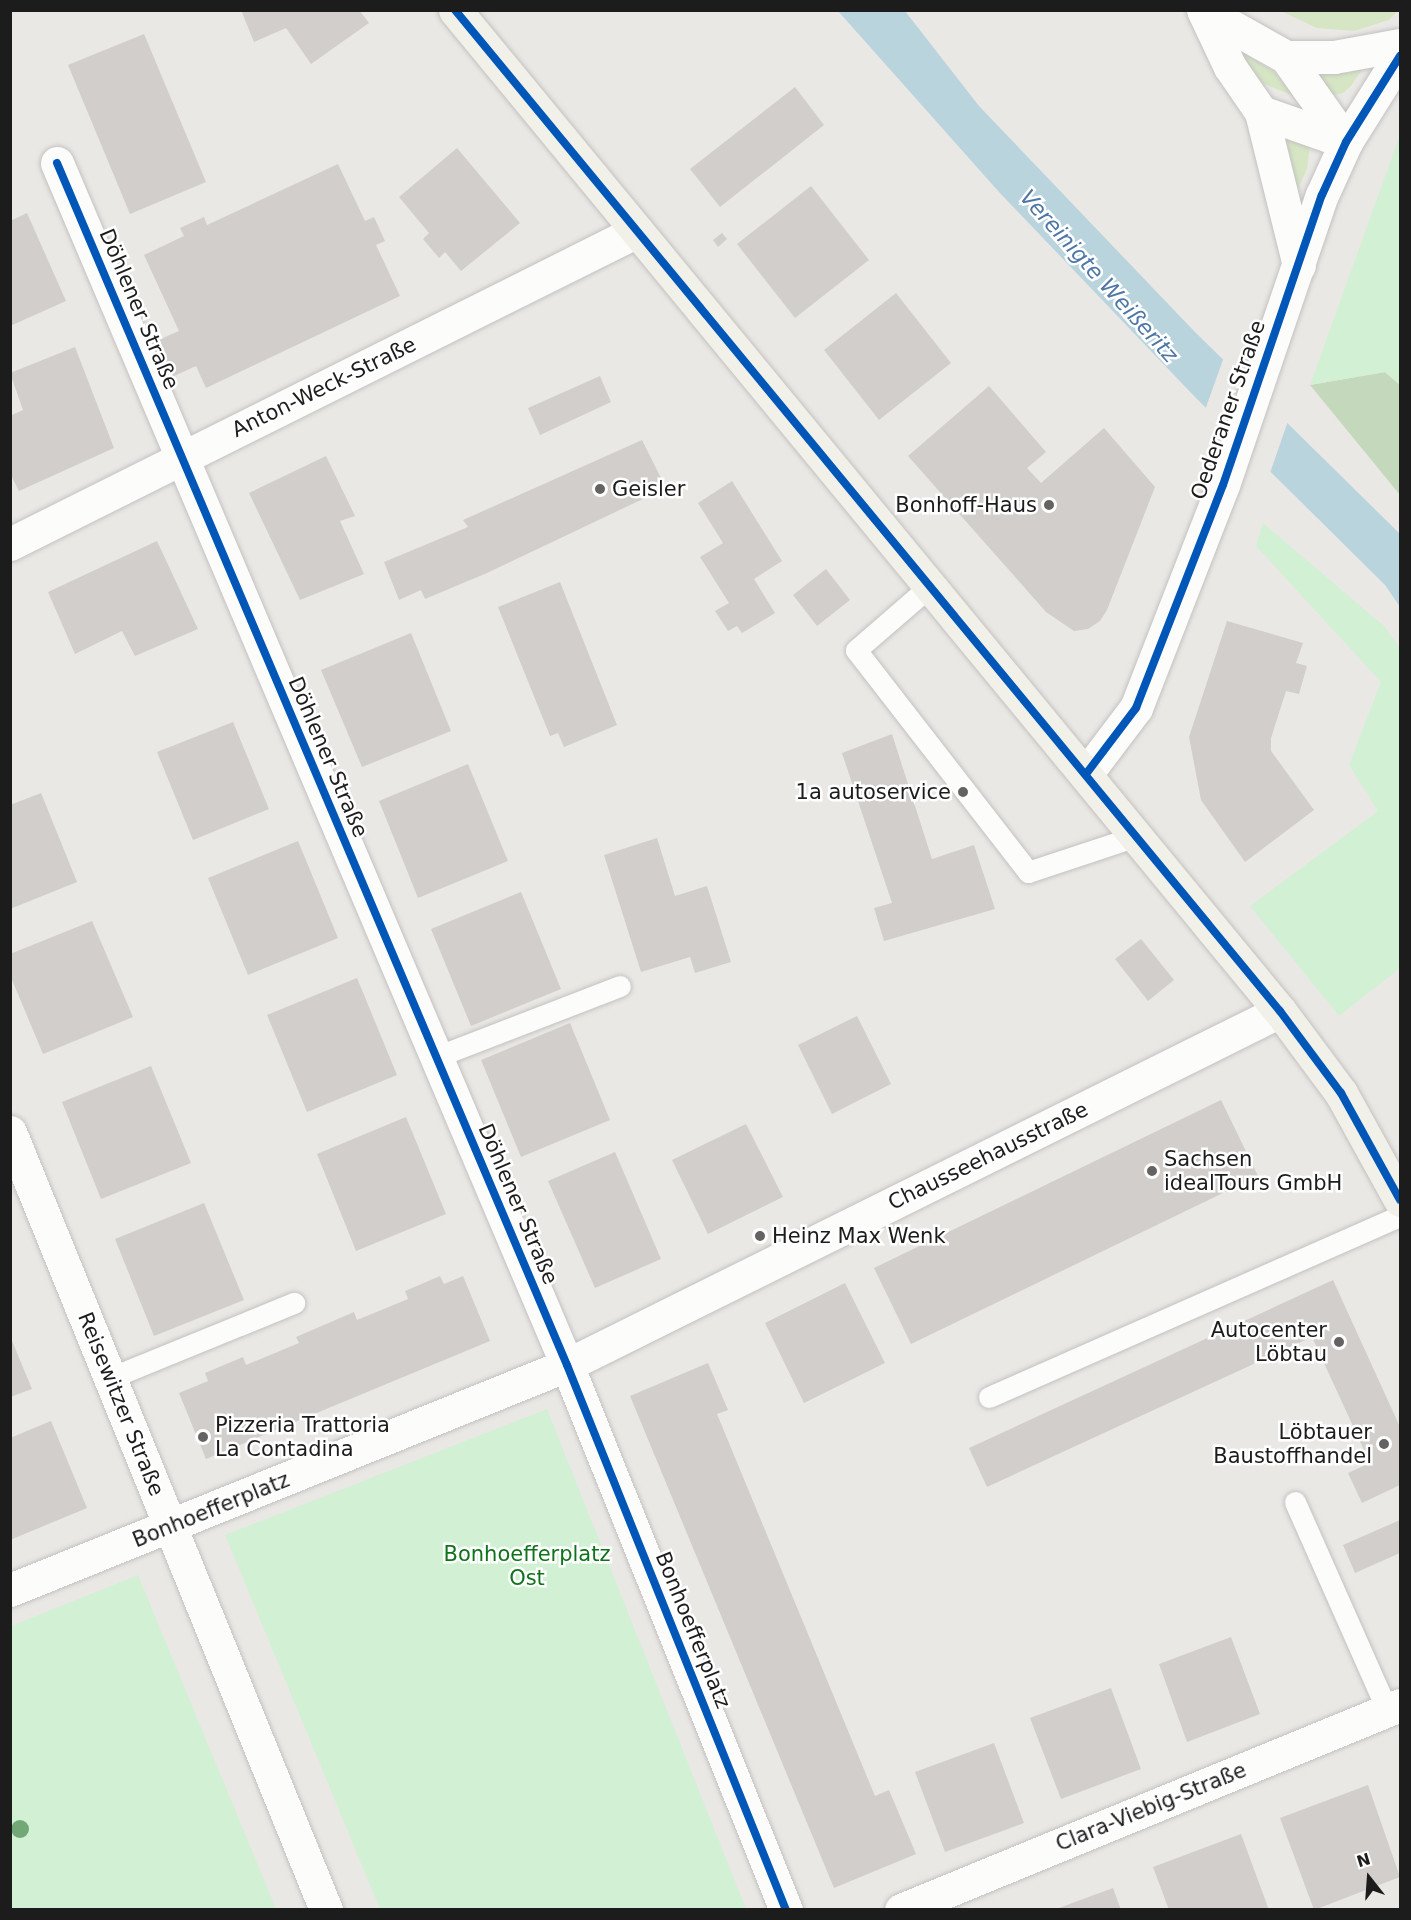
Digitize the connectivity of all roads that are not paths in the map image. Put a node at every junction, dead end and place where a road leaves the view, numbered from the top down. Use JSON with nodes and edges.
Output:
{"nodes":[{"id":1,"x":455,"y":10,"type":"edge"},
{"id":2,"x":1204,"y":11,"type":"edge"},
{"id":3,"x":1401,"y":45,"type":"edge"},
{"id":4,"x":1401,"y":56,"type":"edge"},
{"id":5,"x":1286,"y":57,"type":"junction"},
{"id":6,"x":1261,"y":112,"type":"junction"},
{"id":7,"x":1346,"y":142,"type":"junction"},
{"id":8,"x":57,"y":163,"type":"dead end"},
{"id":9,"x":637,"y":231,"type":"junction"},
{"id":10,"x":1299,"y":265,"type":"junction"},
{"id":11,"x":182,"y":458,"type":"junction"},
{"id":12,"x":10,"y":544,"type":"edge"},
{"id":13,"x":930,"y":586,"type":"junction"},
{"id":14,"x":1086,"y":774,"type":"junction"},
{"id":15,"x":1137,"y":836,"type":"junction"},
{"id":16,"x":620,"y":986,"type":"dead end"},
{"id":17,"x":1280,"y":1011,"type":"junction"},
{"id":18,"x":436,"y":1057,"type":"junction"},
{"id":19,"x":10,"y":1132,"type":"edge"},
{"id":20,"x":1401,"y":1200,"type":"edge"},
{"id":21,"x":1401,"y":1216,"type":"edge"},
{"id":22,"x":294,"y":1303,"type":"dead end"},
{"id":23,"x":567,"y":1365,"type":"junction"},
{"id":24,"x":110,"y":1377,"type":"junction"},
{"id":25,"x":989,"y":1397,"type":"dead end"},
{"id":26,"x":1295,"y":1502,"type":"dead end"},
{"id":27,"x":170,"y":1526,"type":"junction"},
{"id":28,"x":10,"y":1590,"type":"edge"},
{"id":29,"x":1394,"y":1707,"type":"edge"},
{"id":30,"x":326,"y":1910,"type":"edge"},
{"id":31,"x":786,"y":1910,"type":"edge"},
{"id":32,"x":901,"y":1910,"type":"edge"}],
"edges":[{"from":1,"to":9,"type":"main road"},
{"from":2,"to":5,"type":"street"},
{"from":2,"to":6,"type":"street"},
{"from":3,"to":5,"type":"street"},
{"from":4,"to":7,"type":"street","name":"Oederaner Straße"},
{"from":5,"to":7,"type":"street"},
{"from":6,"to":7,"type":"street"},
{"from":6,"to":10,"type":"street"},
{"from":7,"to":10,"type":"street","name":"Oederaner Straße"},
{"from":8,"to":11,"type":"street","name":"Döhlener Straße"},
{"from":9,"to":11,"type":"street","name":"Anton-Weck-Straße"},
{"from":9,"to":13,"type":"main road"},
{"from":10,"to":14,"type":"street","name":"Oederaner Straße"},
{"from":11,"to":12,"type":"street","name":"Anton-Weck-Straße"},
{"from":11,"to":18,"type":"street","name":"Döhlener Straße"},
{"from":13,"to":14,"type":"main road"},
{"from":13,"to":15,"type":"lane"},
{"from":14,"to":15,"type":"main road"},
{"from":15,"to":17,"type":"main road"},
{"from":16,"to":18,"type":"lane"},
{"from":17,"to":20,"type":"main road"},
{"from":17,"to":23,"type":"street","name":"Chausseehausstraße"},
{"from":18,"to":23,"type":"street","name":"Döhlener Straße"},
{"from":19,"to":24,"type":"street","name":"Reisewitzer Straße"},
{"from":21,"to":25,"type":"lane"},
{"from":22,"to":24,"type":"lane"},
{"from":23,"to":27,"type":"street","name":"Bonhoefferplatz"},
{"from":23,"to":31,"type":"street","name":"Bonhoefferplatz"},
{"from":24,"to":27,"type":"street","name":"Reisewitzer Straße"},
{"from":26,"to":29,"type":"lane"},
{"from":27,"to":28,"type":"street","name":"Bonhoefferplatz"},
{"from":27,"to":30,"type":"street","name":"Reisewitzer Straße"},
{"from":29,"to":32,"type":"street","name":"Clara-Viebig-Straße"}]}
